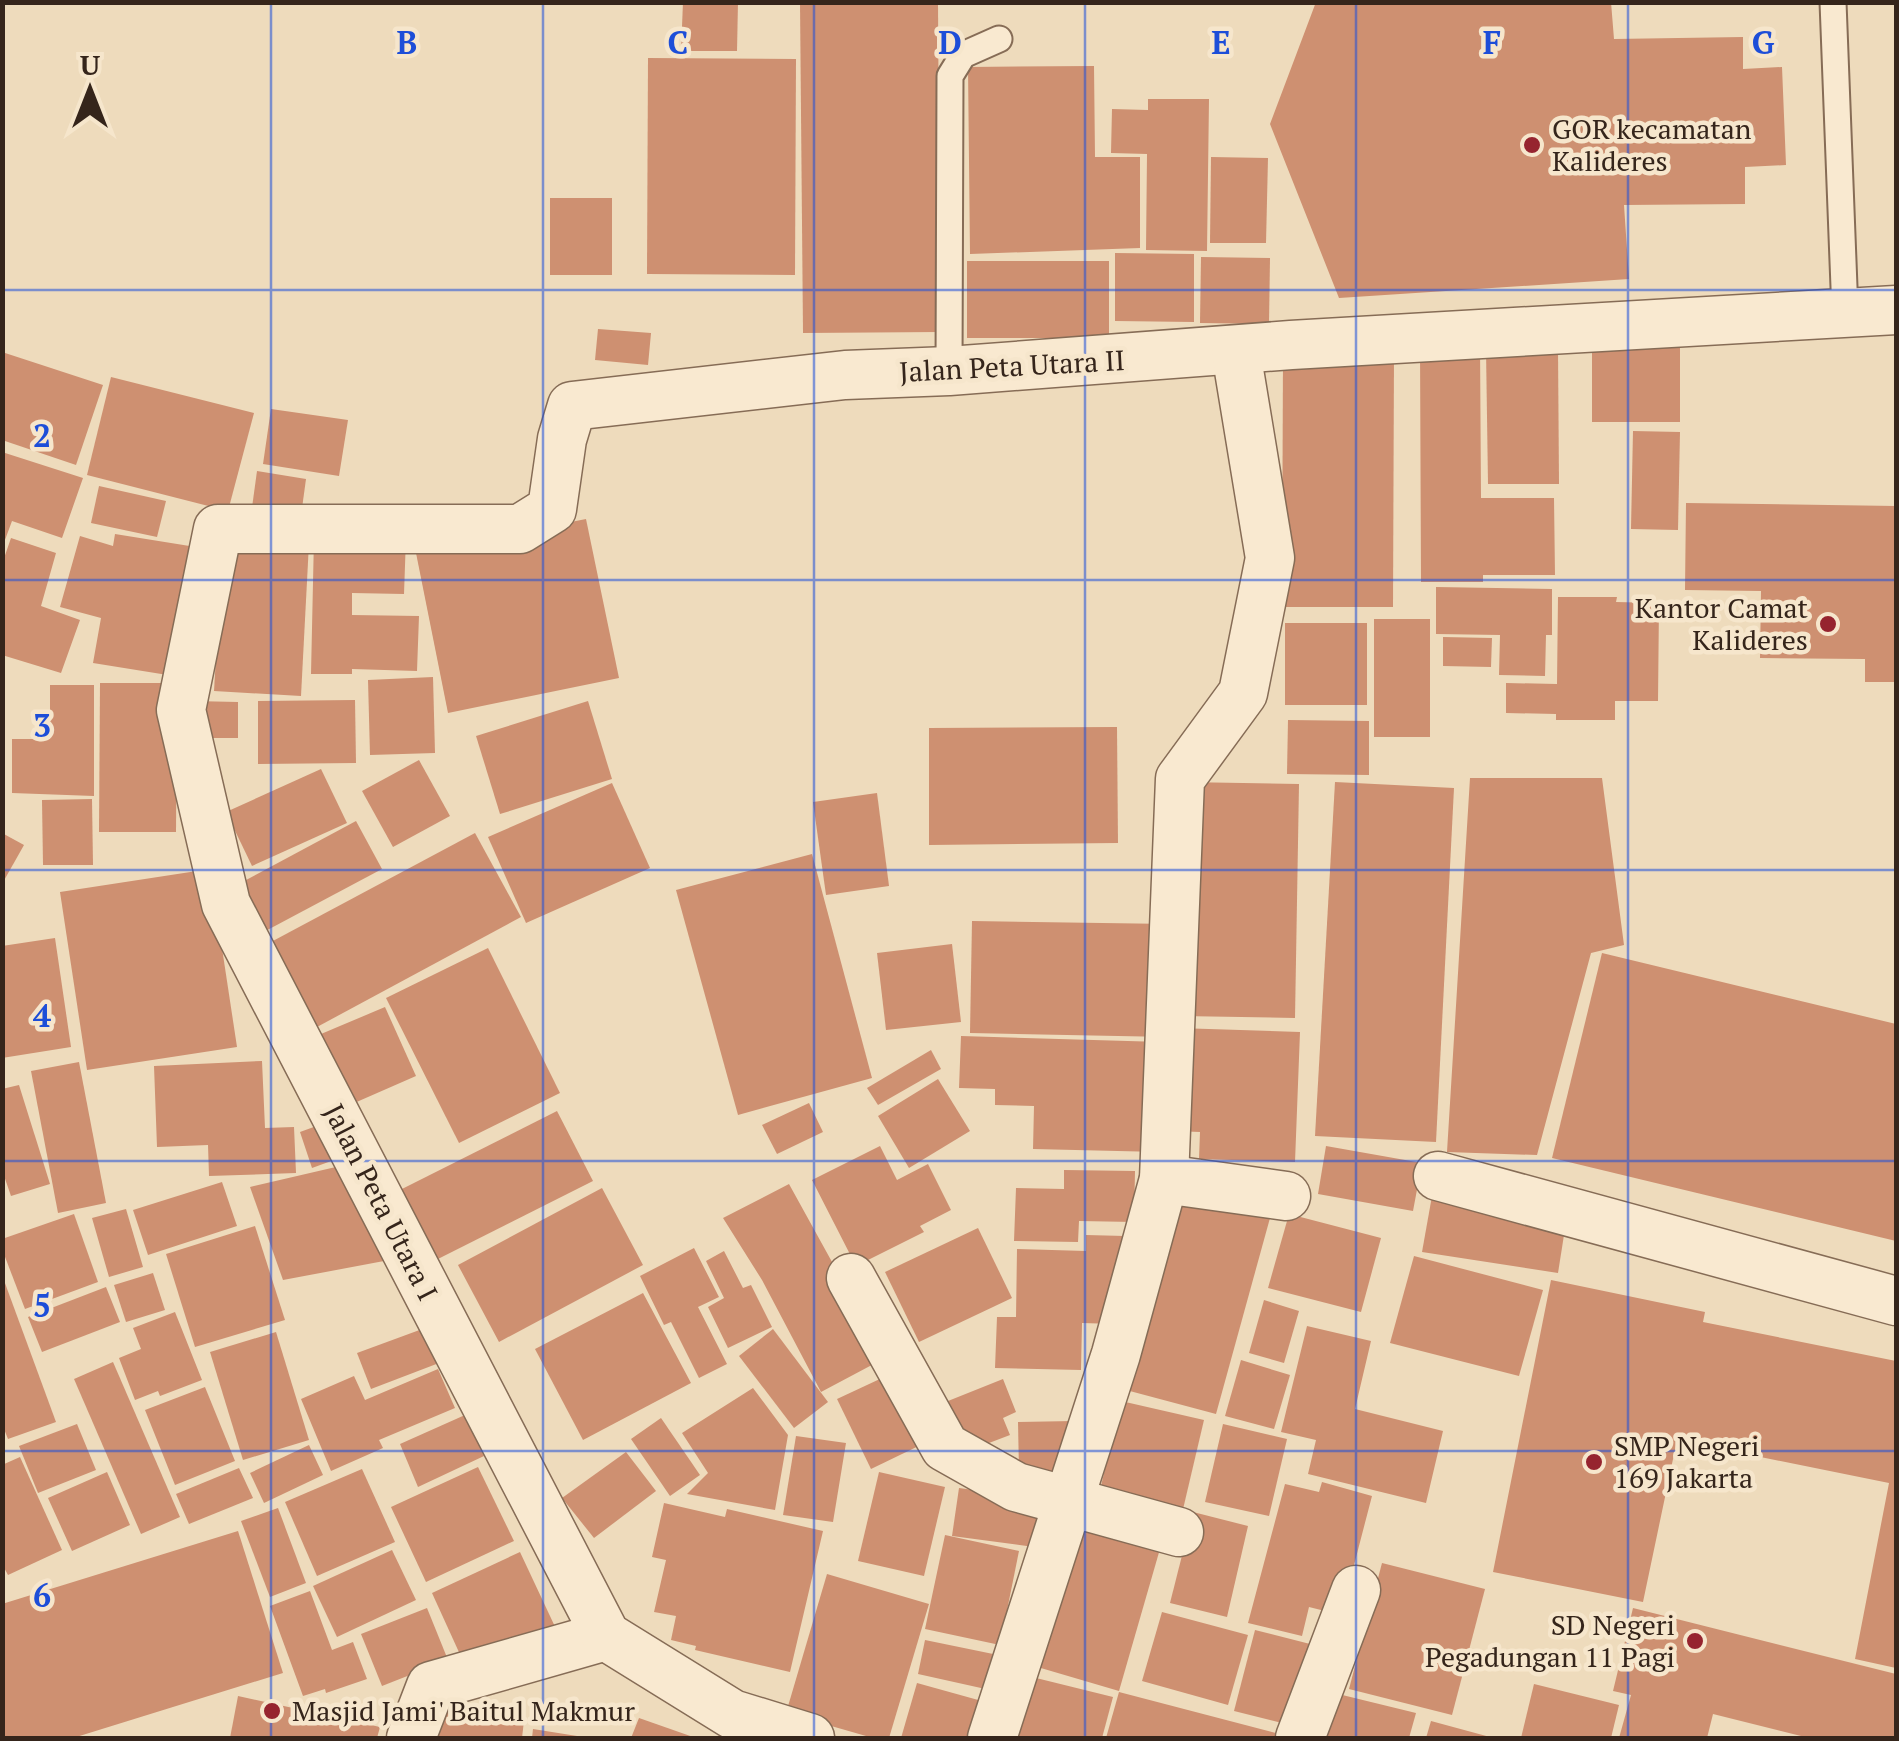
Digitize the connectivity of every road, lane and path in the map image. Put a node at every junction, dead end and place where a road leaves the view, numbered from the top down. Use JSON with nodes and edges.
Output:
{"nodes":[{"id":1,"x":1832,"y":2,"type":"edge"},
{"id":2,"x":998,"y":39,"type":"dead end"},
{"id":3,"x":1896,"y":310,"type":"edge"},
{"id":4,"x":1845,"y":313,"type":"junction"},
{"id":5,"x":1236,"y":352,"type":"junction"},
{"id":6,"x":949,"y":372,"type":"junction"},
{"id":7,"x":218,"y":528,"type":"joint"},
{"id":8,"x":1438,"y":1176,"type":"dead end"},
{"id":9,"x":1164,"y":1179,"type":"junction"},
{"id":10,"x":1286,"y":1196,"type":"dead end"},
{"id":11,"x":851,"y":1278,"type":"dead end"},
{"id":12,"x":1896,"y":1301,"type":"edge"},
{"id":13,"x":1070,"y":1500,"type":"junction"},
{"id":14,"x":1180,"y":1532,"type":"dead end"},
{"id":15,"x":1356,"y":1590,"type":"dead end"},
{"id":16,"x":606,"y":1636,"type":"junction"},
{"id":17,"x":411,"y":1738,"type":"edge"},
{"id":18,"x":810,"y":1738,"type":"edge"},
{"id":19,"x":992,"y":1738,"type":"edge"},
{"id":20,"x":1300,"y":1738,"type":"edge"}],
"edges":[{"from":1,"to":4,"type":"lane"},
{"from":2,"to":6,"type":"lane"},
{"from":3,"to":4,"type":"street","name":"Jalan Peta Utara II"},
{"from":4,"to":5,"type":"street","name":"Jalan Peta Utara II"},
{"from":5,"to":6,"type":"street","name":"Jalan Peta Utara II"},
{"from":5,"to":9,"type":"street"},
{"from":6,"to":7,"type":"street","name":"Jalan Peta Utara II"},
{"from":7,"to":16,"type":"street","name":"Jalan Peta Utara I"},
{"from":8,"to":12,"type":"street"},
{"from":9,"to":10,"type":"street"},
{"from":9,"to":13,"type":"street"},
{"from":11,"to":13,"type":"street"},
{"from":13,"to":14,"type":"street"},
{"from":13,"to":19,"type":"street"},
{"from":15,"to":20,"type":"street"},
{"from":16,"to":17,"type":"street"},
{"from":16,"to":18,"type":"street"}]}
